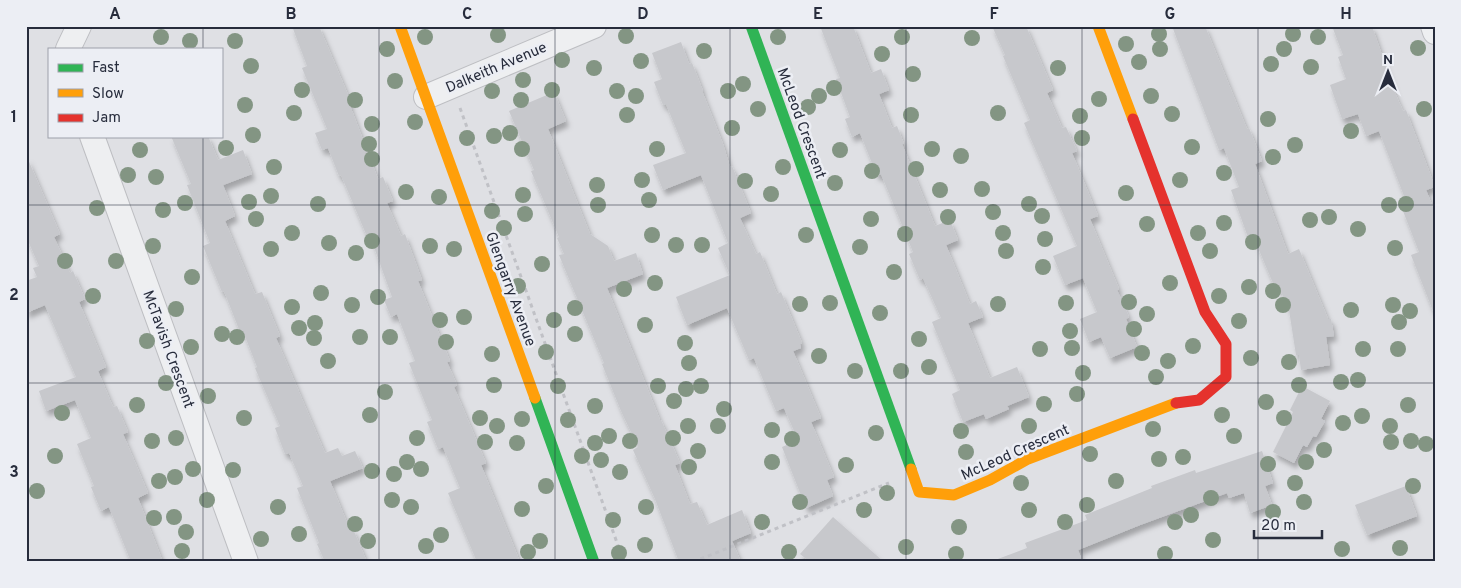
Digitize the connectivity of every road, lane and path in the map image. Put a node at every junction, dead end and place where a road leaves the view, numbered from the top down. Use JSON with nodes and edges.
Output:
{"nodes":[{"id":1,"x":80,"y":26,"type":"edge"},
{"id":2,"x":400,"y":26,"type":"edge"},
{"id":3,"x":594,"y":26,"type":"edge"},
{"id":4,"x":751,"y":26,"type":"edge"},
{"id":5,"x":1098,"y":26,"type":"edge"},
{"id":6,"x":1433,"y":26,"type":"edge"},
{"id":7,"x":1435,"y":32,"type":"edge"},
{"id":8,"x":69,"y":48,"type":"edge"},
{"id":9,"x":426,"y":97,"type":"junction"},
{"id":10,"x":460,"y":107,"type":"dead end"},
{"id":11,"x":93,"y":138,"type":"edge"},
{"id":12,"x":889,"y":483,"type":"dead end"},
{"id":13,"x":246,"y":562,"type":"edge"},
{"id":14,"x":594,"y":562,"type":"edge"},
{"id":15,"x":624,"y":562,"type":"edge"},
{"id":16,"x":693,"y":562,"type":"edge"}],
"edges":[{"from":1,"to":8,"type":"street"},
{"from":2,"to":9,"type":"street","name":"Glengarry Avenue"},
{"from":3,"to":9,"type":"street","name":"Dalkeith Avenue"},
{"from":4,"to":5,"type":"street","name":"McLeod Crescent"},
{"from":6,"to":7,"type":"street"},
{"from":9,"to":14,"type":"street","name":"Glengarry Avenue"},
{"from":10,"to":15,"type":"path"},
{"from":11,"to":13,"type":"street","name":"McTavish Crescent"},
{"from":12,"to":16,"type":"path"}]}
